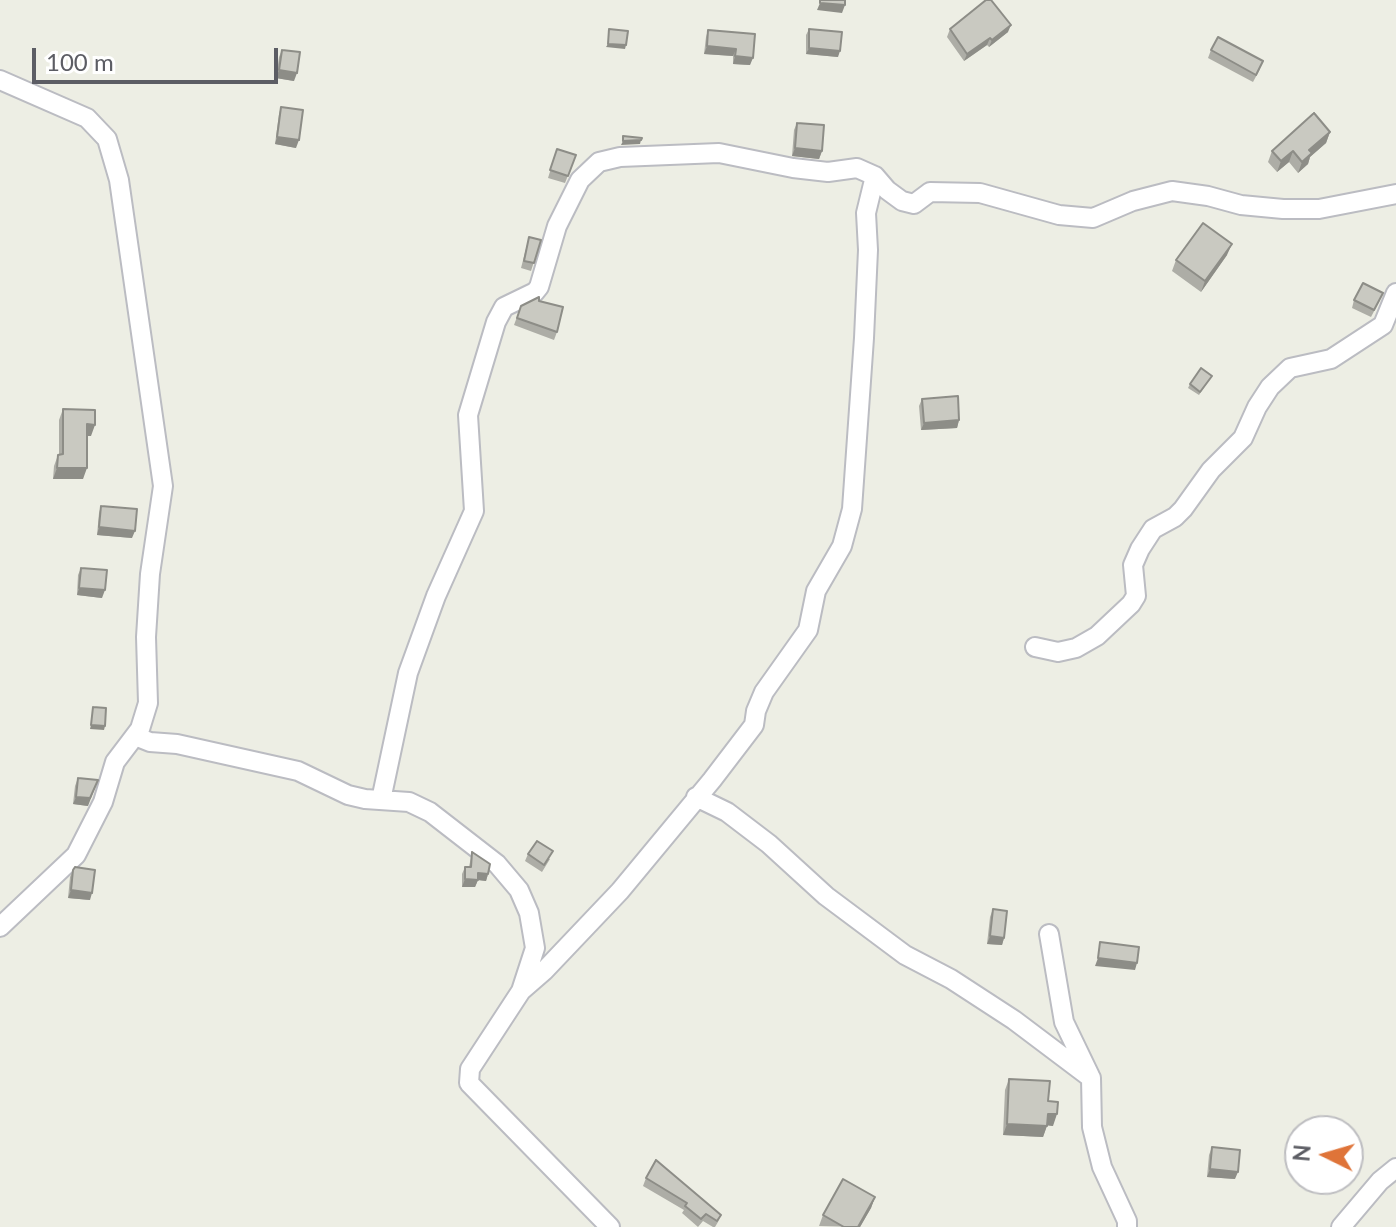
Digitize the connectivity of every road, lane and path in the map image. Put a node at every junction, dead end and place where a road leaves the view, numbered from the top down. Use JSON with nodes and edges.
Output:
{"nodes":[{"id":1,"x":0,"y":80,"type":"edge"},
{"id":2,"x":875,"y":176,"type":"junction"},
{"id":3,"x":1396,"y":194,"type":"edge"},
{"id":4,"x":1396,"y":293,"type":"edge"},
{"id":5,"x":1035,"y":647,"type":"dead end"},
{"id":6,"x":135,"y":736,"type":"junction"},
{"id":7,"x":696,"y":797,"type":"junction"},
{"id":8,"x":381,"y":800,"type":"junction"},
{"id":9,"x":0,"y":927,"type":"edge"},
{"id":10,"x":1049,"y":934,"type":"dead end"},
{"id":11,"x":521,"y":991,"type":"junction"},
{"id":12,"x":1091,"y":1078,"type":"junction"},
{"id":13,"x":1396,"y":1168,"type":"edge"},
{"id":14,"x":610,"y":1227,"type":"edge"},
{"id":15,"x":1127,"y":1227,"type":"edge"},
{"id":16,"x":1341,"y":1227,"type":"edge"}],
"edges":[{"from":1,"to":6,"type":"street"},
{"from":2,"to":3,"type":"street"},
{"from":2,"to":7,"type":"street"},
{"from":2,"to":8,"type":"street"},
{"from":4,"to":5,"type":"street"},
{"from":6,"to":8,"type":"street"},
{"from":6,"to":9,"type":"street"},
{"from":7,"to":11,"type":"street"},
{"from":7,"to":12,"type":"street"},
{"from":8,"to":11,"type":"street"},
{"from":10,"to":12,"type":"street"},
{"from":11,"to":14,"type":"street"},
{"from":12,"to":15,"type":"street"},
{"from":13,"to":16,"type":"street"}]}
